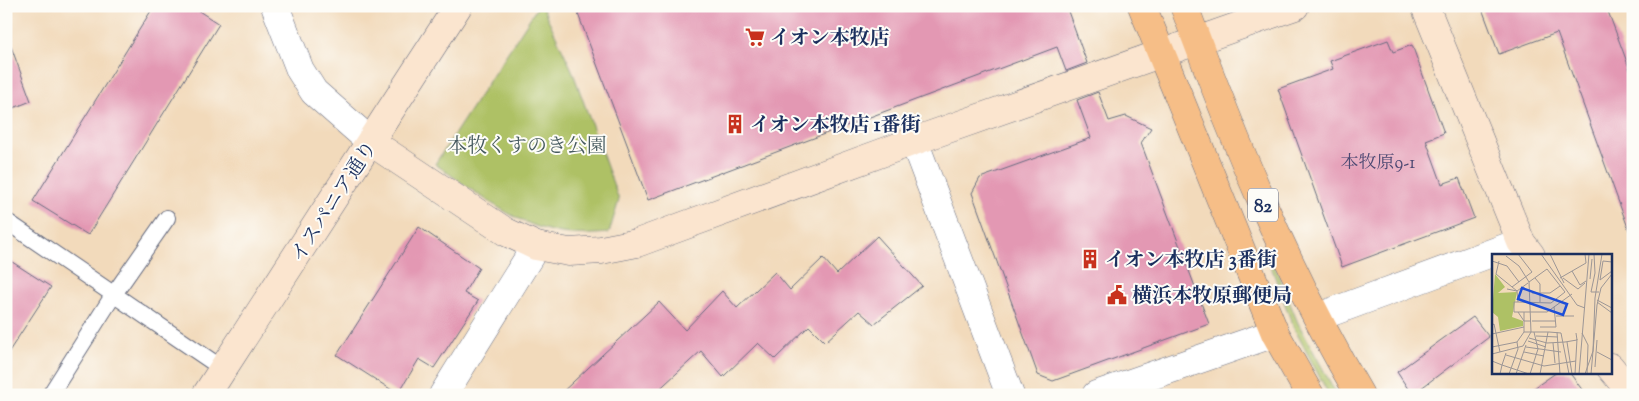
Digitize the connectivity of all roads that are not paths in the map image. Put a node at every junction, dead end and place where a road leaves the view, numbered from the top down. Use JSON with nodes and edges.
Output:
{"nodes":[{"id":1,"x":275,"y":6,"type":"edge"},
{"id":2,"x":458,"y":6,"type":"edge"},
{"id":3,"x":1142,"y":6,"type":"edge"},
{"id":4,"x":1184,"y":6,"type":"edge"},
{"id":5,"x":1295,"y":6,"type":"edge"},
{"id":6,"x":1424,"y":6,"type":"edge"},
{"id":7,"x":1197,"y":42,"type":"junction"},
{"id":8,"x":1160,"y":56,"type":"junction"},
{"id":9,"x":914,"y":141,"type":"junction"},
{"id":10,"x":371,"y":142,"type":"junction"},
{"id":11,"x":167,"y":218,"type":"dead end"},
{"id":12,"x":6,"y":221,"type":"edge"},
{"id":13,"x":536,"y":246,"type":"junction"},
{"id":14,"x":1526,"y":248,"type":"edge"},
{"id":15,"x":1508,"y":254,"type":"edge"},
{"id":16,"x":1492,"y":259,"type":"edge"},
{"id":17,"x":114,"y":294,"type":"junction"},
{"id":18,"x":1318,"y":318,"type":"junction"},
{"id":19,"x":1275,"y":333,"type":"junction"},
{"id":20,"x":223,"y":369,"type":"junction"},
{"id":21,"x":1612,"y":369,"type":"edge"},
{"id":22,"x":1633,"y":394,"type":"edge"},
{"id":23,"x":50,"y":395,"type":"edge"},
{"id":24,"x":206,"y":395,"type":"edge"},
{"id":25,"x":443,"y":395,"type":"edge"},
{"id":26,"x":1010,"y":395,"type":"edge"},
{"id":27,"x":1096,"y":395,"type":"edge"},
{"id":28,"x":1310,"y":395,"type":"edge"},
{"id":29,"x":1360,"y":395,"type":"edge"}],
"edges":[{"from":1,"to":10,"type":"street"},
{"from":2,"to":10,"type":"street","name":"イスパニア通り"},
{"from":3,"to":8,"type":"main road","number":"82"},
{"from":4,"to":7,"type":"main road","number":"82"},
{"from":5,"to":7,"type":"street"},
{"from":6,"to":14,"type":"street"},
{"from":7,"to":8,"type":"street"},
{"from":7,"to":18,"type":"main road","number":"82"},
{"from":8,"to":9,"type":"street"},
{"from":8,"to":19,"type":"main road","number":"82"},
{"from":9,"to":13,"type":"street"},
{"from":9,"to":26,"type":"street"},
{"from":10,"to":13,"type":"street"},
{"from":10,"to":20,"type":"street","name":"イスパニア通り"},
{"from":11,"to":17,"type":"lane"},
{"from":12,"to":17,"type":"lane"},
{"from":13,"to":25,"type":"street"},
{"from":14,"to":15,"type":"street"},
{"from":16,"to":18,"type":"street"},
{"from":17,"to":20,"type":"lane"},
{"from":17,"to":23,"type":"lane"},
{"from":18,"to":29,"type":"main road","number":"82"},
{"from":19,"to":27,"type":"street"},
{"from":19,"to":28,"type":"main road","number":"82"},
{"from":20,"to":24,"type":"street","name":"イスパニア通り"},
{"from":21,"to":22,"type":"street"}]}
